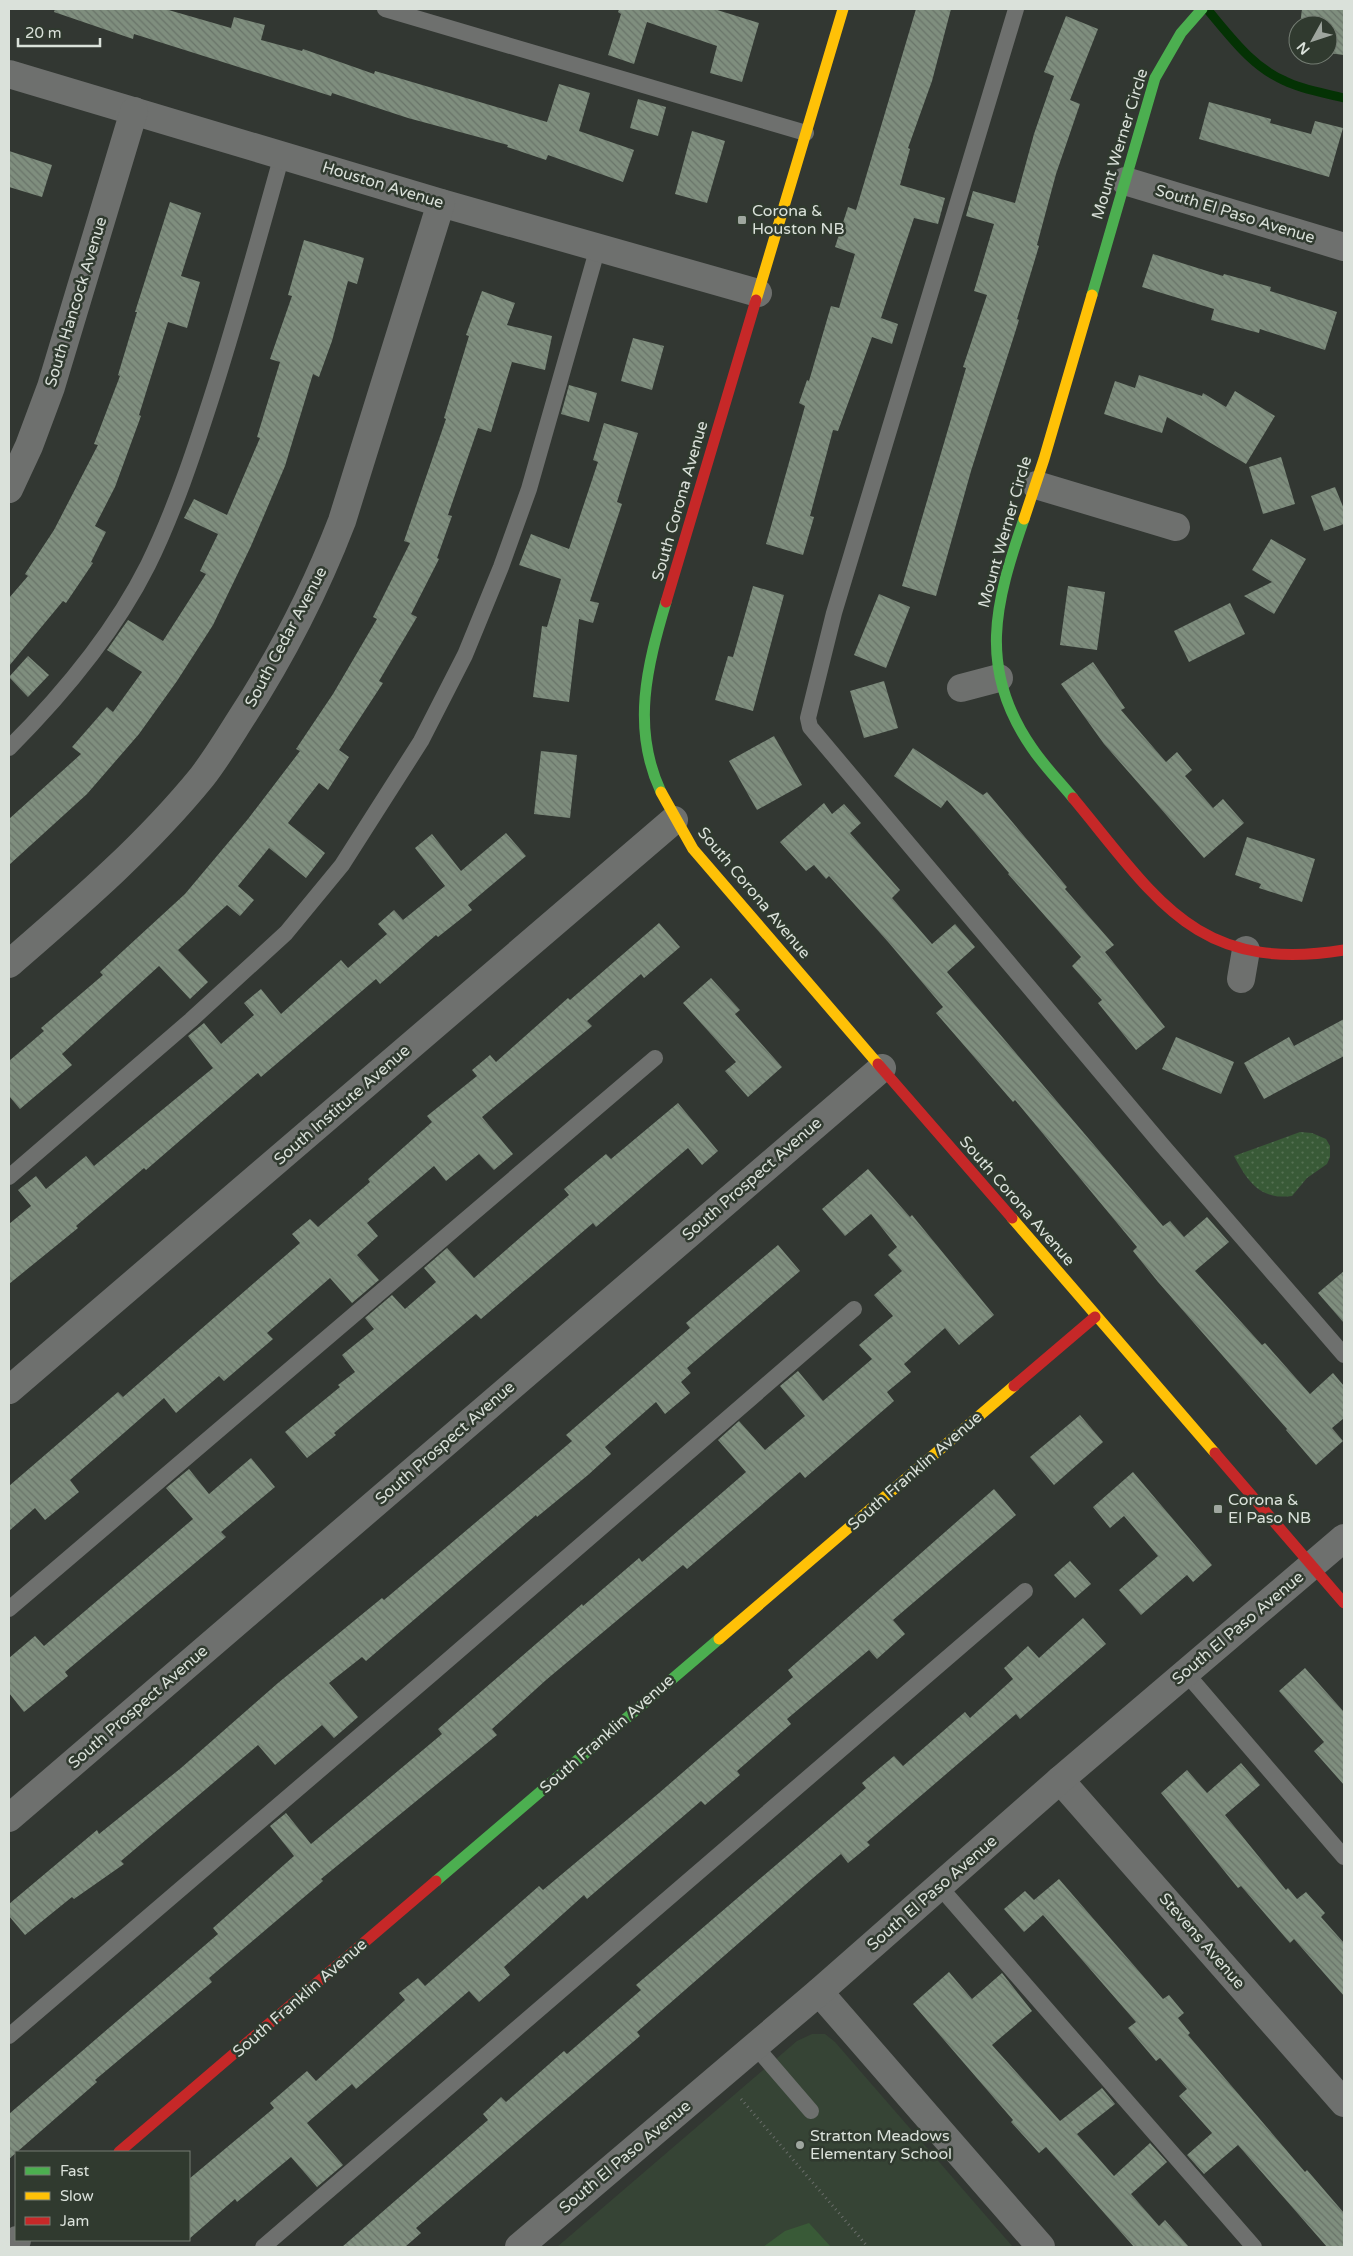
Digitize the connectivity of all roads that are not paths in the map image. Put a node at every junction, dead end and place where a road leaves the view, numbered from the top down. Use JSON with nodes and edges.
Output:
{"nodes":[{"id":1,"x":385,"y":9,"type":"edge"},
{"id":2,"x":842,"y":9,"type":"edge"},
{"id":3,"x":1016,"y":9,"type":"edge"},
{"id":4,"x":1202,"y":9,"type":"edge"},
{"id":5,"x":9,"y":74,"type":"edge"},
{"id":6,"x":134,"y":111,"type":"junction"},
{"id":7,"x":806,"y":133,"type":"junction"},
{"id":8,"x":282,"y":155,"type":"junction"},
{"id":9,"x":1125,"y":181,"type":"junction"},
{"id":10,"x":441,"y":203,"type":"junction"},
{"id":11,"x":598,"y":247,"type":"junction"},
{"id":12,"x":1344,"y":247,"type":"edge"},
{"id":13,"x":758,"y":293,"type":"junction"},
{"id":14,"x":1036,"y":485,"type":"junction"},
{"id":15,"x":9,"y":489,"type":"edge"},
{"id":16,"x":1176,"y":527,"type":"dead end"},
{"id":17,"x":999,"y":678,"type":"junction"},
{"id":18,"x":961,"y":688,"type":"dead end"},
{"id":19,"x":9,"y":748,"type":"edge"},
{"id":20,"x":674,"y":820,"type":"junction"},
{"id":21,"x":1246,"y":950,"type":"junction"},
{"id":22,"x":1344,"y":950,"type":"edge"},
{"id":23,"x":9,"y":964,"type":"edge"},
{"id":24,"x":1241,"y":979,"type":"dead end"},
{"id":25,"x":655,"y":1058,"type":"dead end"},
{"id":26,"x":882,"y":1068,"type":"junction"},
{"id":27,"x":9,"y":1177,"type":"edge"},
{"id":28,"x":854,"y":1309,"type":"dead end"},
{"id":29,"x":1095,"y":1317,"type":"junction"},
{"id":30,"x":1344,"y":1355,"type":"edge"},
{"id":31,"x":9,"y":1390,"type":"edge"},
{"id":32,"x":1344,"y":1538,"type":"edge"},
{"id":33,"x":1312,"y":1565,"type":"junction"},
{"id":34,"x":1025,"y":1591,"type":"dead end"},
{"id":35,"x":1344,"y":1603,"type":"edge"},
{"id":36,"x":9,"y":1609,"type":"edge"},
{"id":37,"x":1185,"y":1672,"type":"junction"},
{"id":38,"x":1060,"y":1780,"type":"junction"},
{"id":39,"x":9,"y":1818,"type":"edge"},
{"id":40,"x":1344,"y":1857,"type":"edge"},
{"id":41,"x":939,"y":1886,"type":"junction"},
{"id":42,"x":819,"y":1992,"type":"junction"},
{"id":43,"x":9,"y":2036,"type":"edge"},
{"id":44,"x":755,"y":2046,"type":"junction"},
{"id":45,"x":1344,"y":2103,"type":"edge"},
{"id":46,"x":811,"y":2111,"type":"dead end"},
{"id":47,"x":120,"y":2151,"type":"edge"},
{"id":48,"x":263,"y":2247,"type":"edge"},
{"id":49,"x":519,"y":2247,"type":"edge"},
{"id":50,"x":1041,"y":2247,"type":"edge"},
{"id":51,"x":1254,"y":2247,"type":"edge"}],
"edges":[{"from":1,"to":7,"type":"lane"},
{"from":2,"to":7,"type":"street","name":"South Corona Avenue"},
{"from":3,"to":30,"type":"lane"},
{"from":4,"to":9,"type":"street","name":"Mount Werner Circle"},
{"from":5,"to":6,"type":"street","name":"Houston Avenue"},
{"from":6,"to":8,"type":"street","name":"Houston Avenue"},
{"from":6,"to":15,"type":"street","name":"South Hancock Avenue"},
{"from":7,"to":13,"type":"street","name":"South Corona Avenue"},
{"from":8,"to":10,"type":"street","name":"Houston Avenue"},
{"from":8,"to":19,"type":"lane"},
{"from":9,"to":12,"type":"street","name":"South El Paso Avenue"},
{"from":9,"to":14,"type":"street","name":"Mount Werner Circle"},
{"from":10,"to":11,"type":"street","name":"Houston Avenue"},
{"from":10,"to":23,"type":"street","name":"South Cedar Avenue"},
{"from":11,"to":13,"type":"street","name":"Houston Avenue"},
{"from":11,"to":27,"type":"lane"},
{"from":13,"to":20,"type":"street","name":"South Corona Avenue"},
{"from":14,"to":16,"type":"street"},
{"from":14,"to":17,"type":"street","name":"Mount Werner Circle"},
{"from":17,"to":18,"type":"street"},
{"from":17,"to":21,"type":"street","name":"Mount Werner Circle"},
{"from":20,"to":26,"type":"street","name":"South Corona Avenue"},
{"from":20,"to":31,"type":"street","name":"South Institute Avenue"},
{"from":21,"to":22,"type":"street","name":"Mount Werner Circle"},
{"from":21,"to":24,"type":"street"},
{"from":25,"to":36,"type":"lane"},
{"from":26,"to":29,"type":"street","name":"South Corona Avenue"},
{"from":26,"to":39,"type":"street","name":"South Prospect Avenue"},
{"from":28,"to":43,"type":"lane"},
{"from":29,"to":33,"type":"street","name":"South Corona Avenue"},
{"from":29,"to":47,"type":"street","name":"South Franklin Avenue"},
{"from":32,"to":33,"type":"street","name":"South El Paso Avenue"},
{"from":33,"to":35,"type":"street","name":"South Corona Avenue"},
{"from":33,"to":37,"type":"street","name":"South El Paso Avenue"},
{"from":34,"to":48,"type":"lane"},
{"from":37,"to":38,"type":"street","name":"South El Paso Avenue"},
{"from":37,"to":40,"type":"lane"},
{"from":38,"to":41,"type":"street","name":"South El Paso Avenue"},
{"from":38,"to":45,"type":"street","name":"Stevens Avenue"},
{"from":41,"to":42,"type":"street","name":"South El Paso Avenue"},
{"from":41,"to":51,"type":"lane"},
{"from":42,"to":44,"type":"street","name":"South El Paso Avenue"},
{"from":42,"to":50,"type":"street"},
{"from":44,"to":46,"type":"lane"},
{"from":44,"to":49,"type":"street","name":"South El Paso Avenue"}]}
